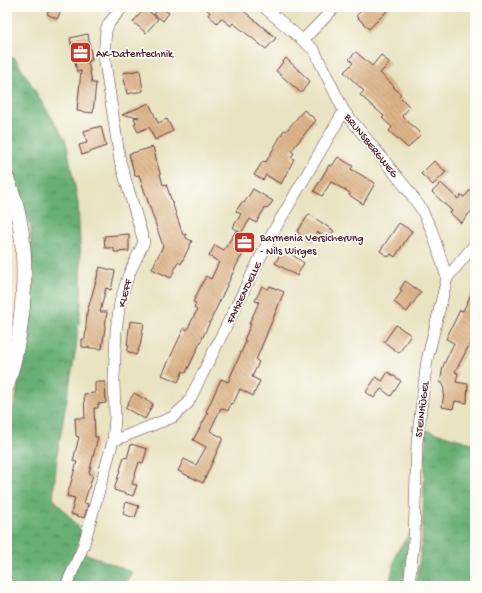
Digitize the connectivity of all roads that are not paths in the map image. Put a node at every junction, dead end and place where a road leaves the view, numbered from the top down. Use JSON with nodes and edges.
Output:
{"nodes":[{"id":1,"x":123,"y":7,"type":"edge"},
{"id":2,"x":264,"y":7,"type":"edge"},
{"id":3,"x":335,"y":7,"type":"edge"},
{"id":4,"x":303,"y":40,"type":"junction"},
{"id":5,"x":344,"y":111,"type":"junction"},
{"id":6,"x":7,"y":180,"type":"edge"},
{"id":7,"x":475,"y":244,"type":"edge"},
{"id":8,"x":447,"y":278,"type":"junction"},
{"id":9,"x":7,"y":385,"type":"edge"},
{"id":10,"x":114,"y":441,"type":"junction"},
{"id":11,"x":66,"y":586,"type":"edge"},
{"id":12,"x":409,"y":586,"type":"edge"}],
"edges":[{"from":1,"to":10,"type":"street","name":"KLEFF"},
{"from":2,"to":4,"type":"street","name":"BRUNSBERGWEG"},
{"from":3,"to":4,"type":"street"},
{"from":4,"to":5,"type":"street","name":"BRUNSBERGWEG"},
{"from":5,"to":8,"type":"street","name":"BRUNSBERGWEG"},
{"from":5,"to":10,"type":"street","name":"FAHRENDELLE"},
{"from":6,"to":9,"type":"main road"},
{"from":7,"to":8,"type":"street","name":"STEINHÜGEL"},
{"from":8,"to":12,"type":"street","name":"STEINHÜGEL"},
{"from":10,"to":11,"type":"street","name":"KLEFF"}]}
